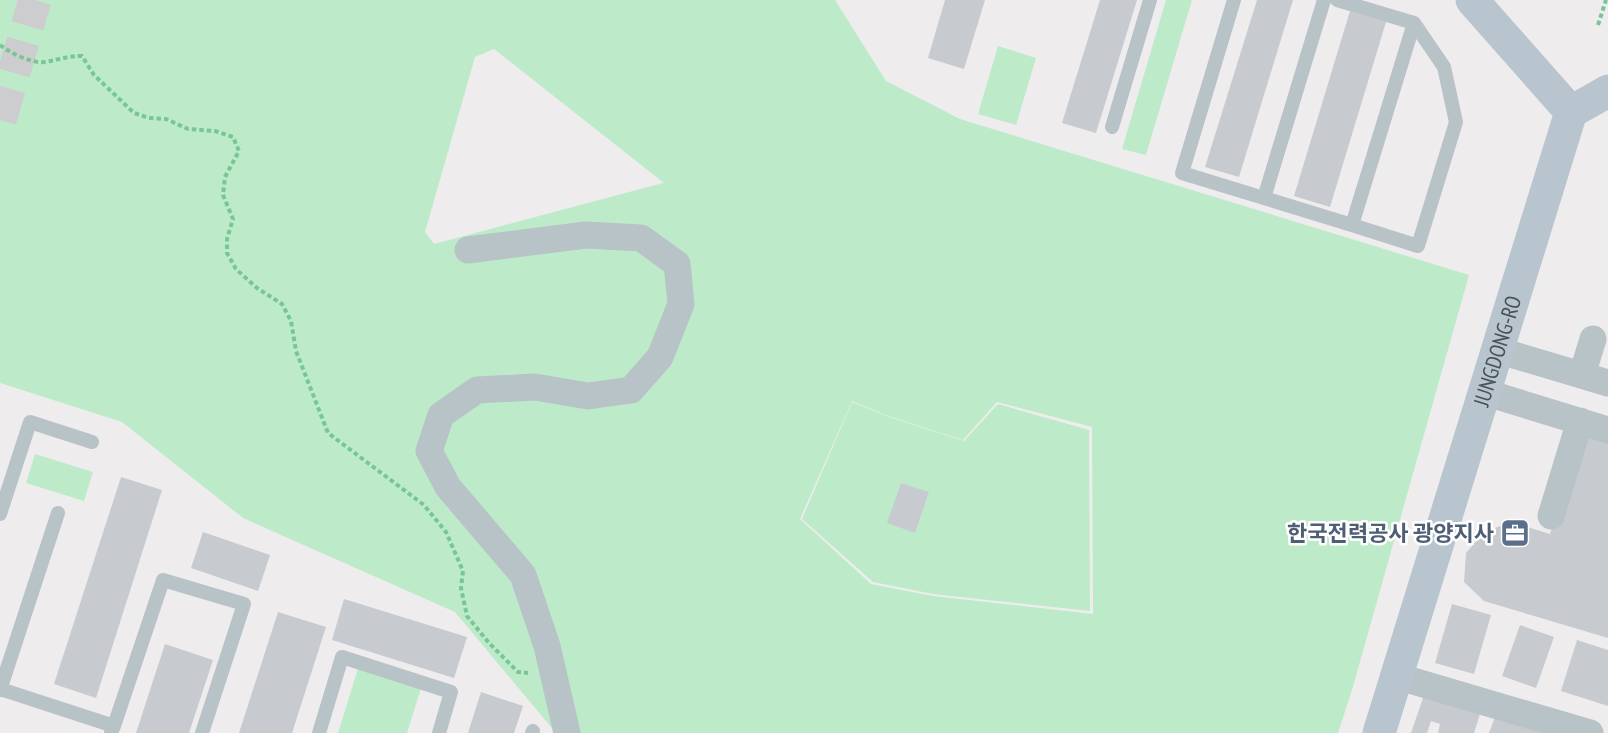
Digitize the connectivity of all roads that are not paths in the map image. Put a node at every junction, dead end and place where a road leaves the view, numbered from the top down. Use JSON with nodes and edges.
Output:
{"nodes":[{"id":1,"x":1150,"y":0,"type":"edge"},
{"id":2,"x":1234,"y":0,"type":"edge"},
{"id":3,"x":1324,"y":0,"type":"edge"},
{"id":4,"x":1337,"y":0,"type":"edge"},
{"id":5,"x":1472,"y":0,"type":"edge"},
{"id":6,"x":1414,"y":23,"type":"junction"},
{"id":7,"x":1608,"y":92,"type":"edge"},
{"id":8,"x":1571,"y":112,"type":"junction"},
{"id":9,"x":1112,"y":127,"type":"dead end"},
{"id":10,"x":1264,"y":198,"type":"junction"},
{"id":11,"x":1352,"y":225,"type":"junction"},
{"id":12,"x":468,"y":250,"type":"dead end"},
{"id":13,"x":1593,"y":339,"type":"dead end"},
{"id":14,"x":1497,"y":350,"type":"junction"},
{"id":15,"x":1582,"y":375,"type":"junction"},
{"id":16,"x":1608,"y":383,"type":"edge"},
{"id":17,"x":1484,"y":392,"type":"junction"},
{"id":18,"x":1580,"y":421,"type":"junction"},
{"id":19,"x":1608,"y":430,"type":"edge"},
{"id":20,"x":92,"y":442,"type":"dead end"},
{"id":21,"x":58,"y":513,"type":"dead end"},
{"id":22,"x":0,"y":514,"type":"edge"},
{"id":23,"x":1551,"y":516,"type":"dead end"},
{"id":24,"x":1396,"y":676,"type":"junction"},
{"id":25,"x":0,"y":689,"type":"edge"},
{"id":26,"x":112,"y":729,"type":"edge"},
{"id":27,"x":1574,"y":731,"type":"edge"},
{"id":28,"x":202,"y":733,"type":"edge"},
{"id":29,"x":319,"y":733,"type":"edge"},
{"id":30,"x":439,"y":733,"type":"edge"},
{"id":31,"x":567,"y":733,"type":"edge"},
{"id":32,"x":1379,"y":733,"type":"edge"}],
"edges":[{"from":1,"to":9,"type":"lane"},
{"from":2,"to":10,"type":"lane"},
{"from":3,"to":10,"type":"lane"},
{"from":4,"to":6,"type":"lane"},
{"from":5,"to":8,"type":"street"},
{"from":6,"to":11,"type":"lane"},
{"from":6,"to":11,"type":"lane"},
{"from":7,"to":8,"type":"street"},
{"from":8,"to":14,"type":"street","name":"JUNGDONG-RO"},
{"from":10,"to":11,"type":"lane"},
{"from":12,"to":31,"type":"street"},
{"from":13,"to":15,"type":"street"},
{"from":14,"to":15,"type":"street"},
{"from":14,"to":17,"type":"street","name":"JUNGDONG-RO"},
{"from":15,"to":16,"type":"street"},
{"from":17,"to":18,"type":"street"},
{"from":17,"to":24,"type":"street","name":"JUNGDONG-RO"},
{"from":18,"to":19,"type":"street"},
{"from":18,"to":23,"type":"street"},
{"from":20,"to":22,"type":"lane"},
{"from":21,"to":25,"type":"lane"},
{"from":24,"to":27,"type":"street"},
{"from":24,"to":32,"type":"street","name":"JUNGDONG-RO"},
{"from":25,"to":26,"type":"lane"},
{"from":26,"to":28,"type":"lane"},
{"from":29,"to":30,"type":"lane"}]}
